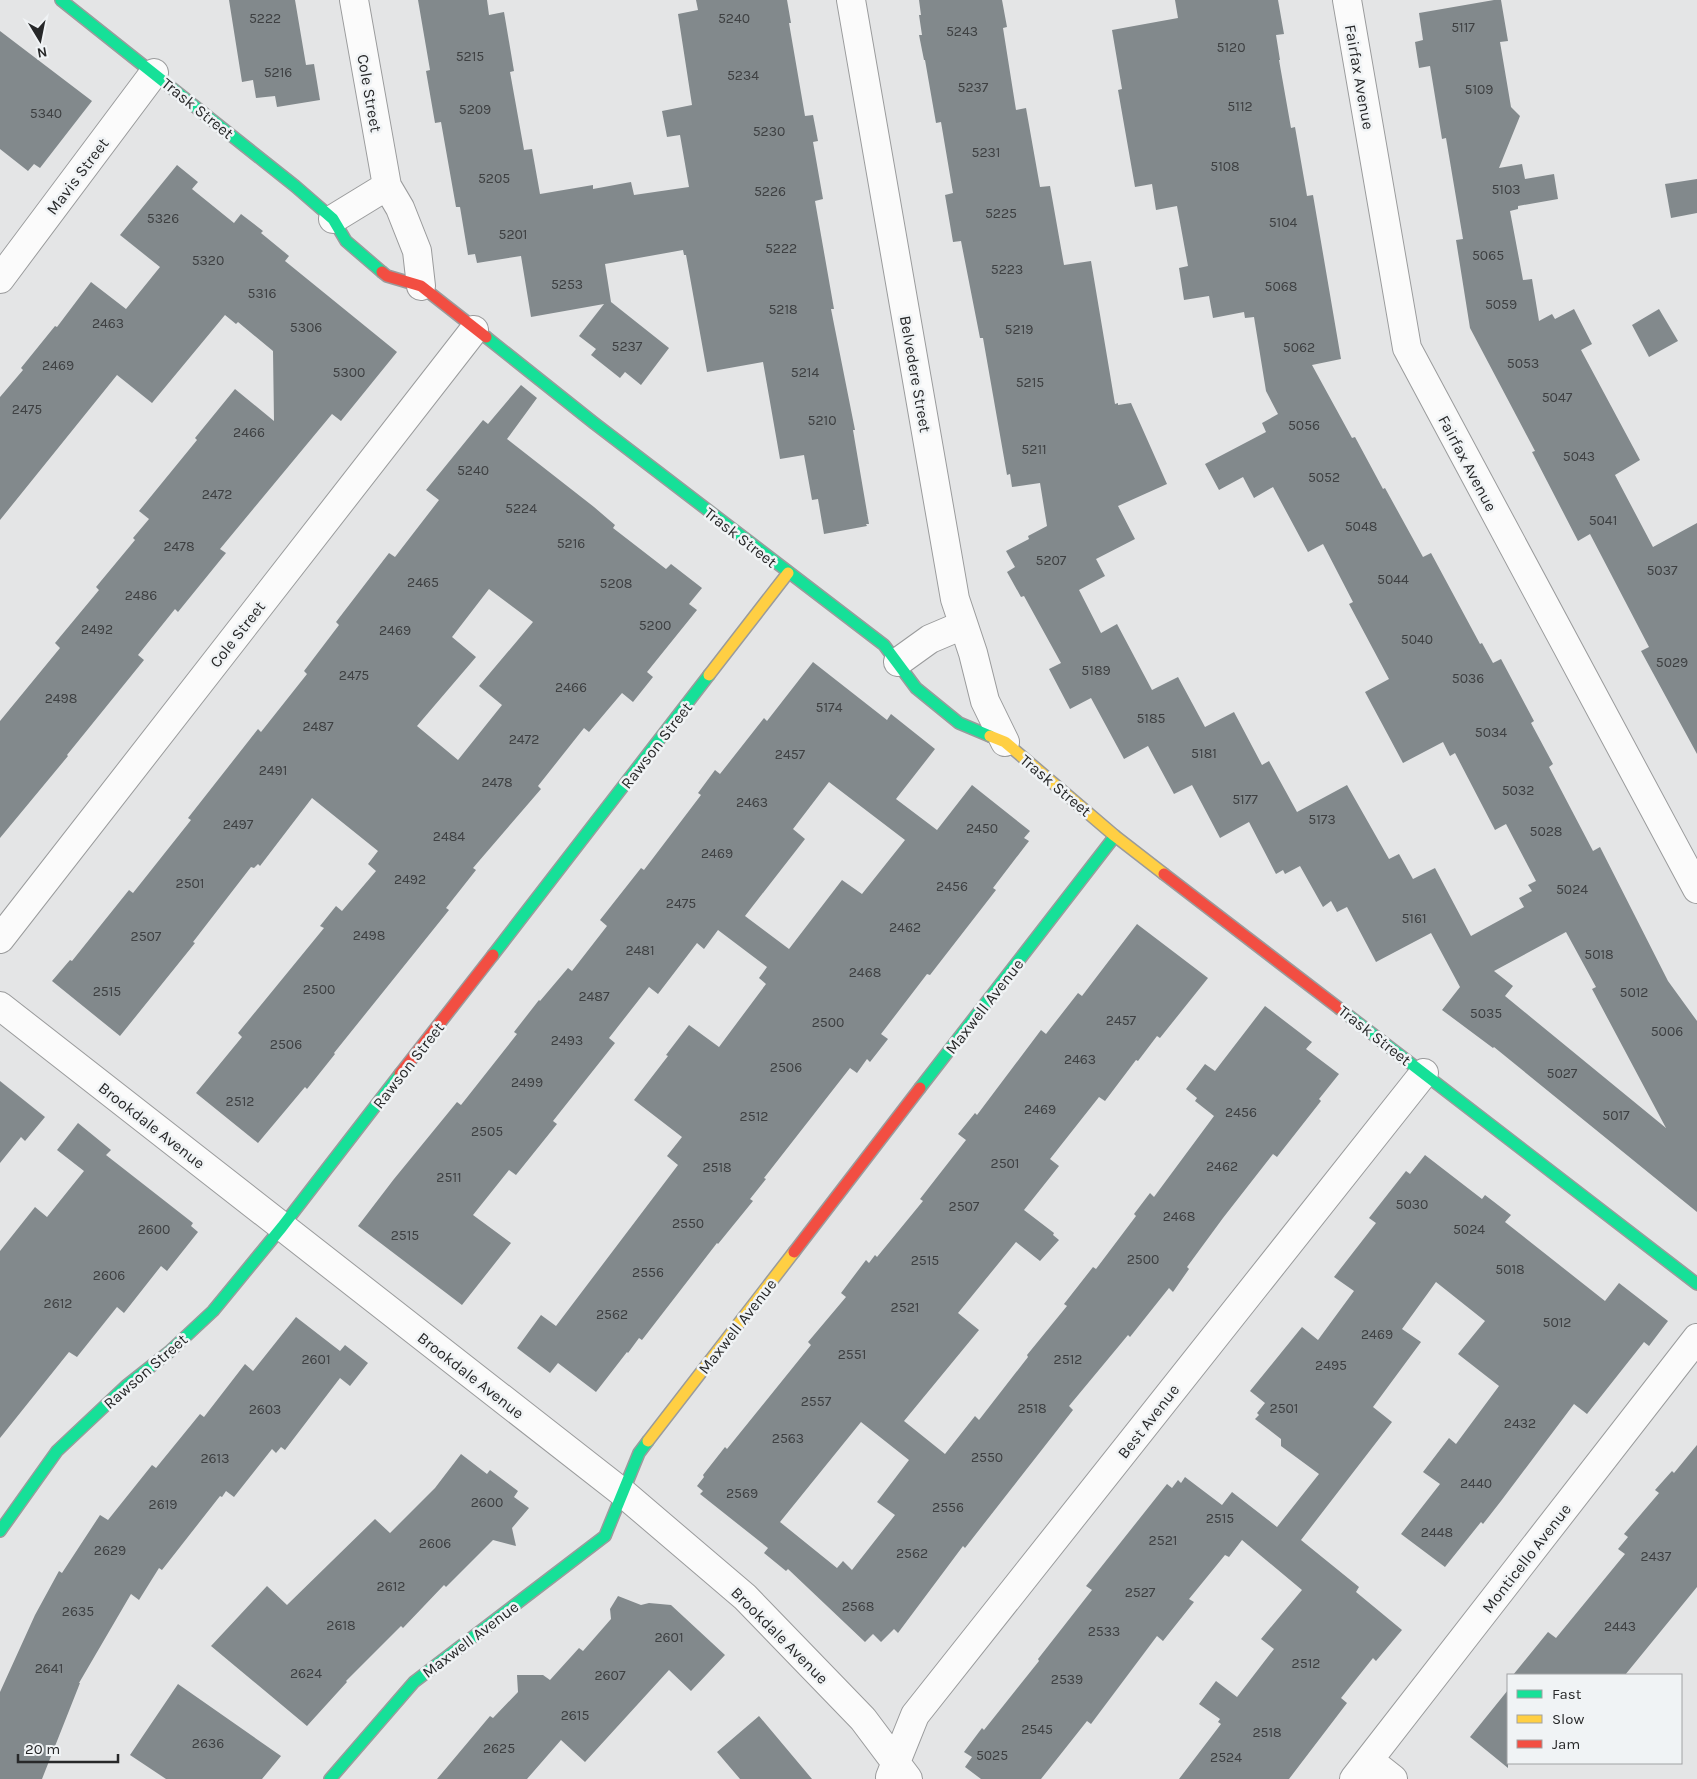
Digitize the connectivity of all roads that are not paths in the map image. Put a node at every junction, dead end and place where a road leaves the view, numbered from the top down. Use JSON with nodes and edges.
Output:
{"nodes":[{"id":1,"x":61,"y":0,"type":"edge"},
{"id":2,"x":354,"y":0,"type":"edge"},
{"id":3,"x":851,"y":0,"type":"edge"},
{"id":4,"x":1347,"y":0,"type":"edge"},
{"id":5,"x":154,"y":73,"type":"junction"},
{"id":6,"x":387,"y":186,"type":"junction"},
{"id":7,"x":333,"y":220,"type":"junction"},
{"id":8,"x":0,"y":279,"type":"edge"},
{"id":9,"x":421,"y":286,"type":"junction"},
{"id":10,"x":474,"y":330,"type":"junction"},
{"id":11,"x":788,"y":573,"type":"junction"},
{"id":12,"x":963,"y":625,"type":"junction"},
{"id":13,"x":898,"y":662,"type":"junction"},
{"id":14,"x":1005,"y":742,"type":"junction"},
{"id":15,"x":1115,"y":836,"type":"junction"},
{"id":16,"x":1697,"y":889,"type":"edge"},
{"id":17,"x":0,"y":939,"type":"edge"},
{"id":18,"x":0,"y":1006,"type":"edge"},
{"id":19,"x":1424,"y":1073,"type":"junction"},
{"id":20,"x":282,"y":1227,"type":"junction"},
{"id":21,"x":1697,"y":1284,"type":"edge"},
{"id":22,"x":1697,"y":1338,"type":"edge"},
{"id":23,"x":623,"y":1493,"type":"junction"},
{"id":24,"x":0,"y":1531,"type":"edge"},
{"id":25,"x":1362,"y":1770,"type":"edge"},
{"id":26,"x":898,"y":1774,"type":"edge"},
{"id":27,"x":330,"y":1779,"type":"edge"},
{"id":28,"x":1393,"y":1779,"type":"edge"}],
"edges":[{"from":1,"to":5,"type":"street","name":"Trask Street"},
{"from":2,"to":6,"type":"street","name":"Cole Street"},
{"from":3,"to":12,"type":"street","name":"Belvedere Street"},
{"from":4,"to":16,"type":"street","name":"Fairfax Avenue"},
{"from":5,"to":7,"type":"street","name":"Trask Street"},
{"from":5,"to":8,"type":"street","name":"Mavis Street"},
{"from":6,"to":7,"type":"street"},
{"from":6,"to":9,"type":"street"},
{"from":7,"to":9,"type":"street","name":"Trask Street"},
{"from":9,"to":10,"type":"street","name":"Trask Street"},
{"from":10,"to":11,"type":"street","name":"Trask Street"},
{"from":10,"to":17,"type":"street","name":"Cole Street"},
{"from":11,"to":13,"type":"street","name":"Trask Street"},
{"from":11,"to":20,"type":"street","name":"Rawson Street"},
{"from":12,"to":13,"type":"street"},
{"from":12,"to":14,"type":"street","name":"Belvedere Street"},
{"from":13,"to":14,"type":"street","name":"Trask Street"},
{"from":14,"to":15,"type":"street","name":"Trask Street"},
{"from":15,"to":19,"type":"street","name":"Trask Street"},
{"from":15,"to":23,"type":"street","name":"Maxwell Avenue"},
{"from":18,"to":20,"type":"street","name":"Brookdale Avenue"},
{"from":19,"to":21,"type":"street","name":"Trask Street"},
{"from":19,"to":26,"type":"street","name":"Best Avenue"},
{"from":20,"to":23,"type":"street","name":"Brookdale Avenue"},
{"from":20,"to":24,"type":"street","name":"Rawson Street"},
{"from":22,"to":25,"type":"street","name":"Monticello Avenue"},
{"from":23,"to":26,"type":"street","name":"Brookdale Avenue"},
{"from":23,"to":27,"type":"street","name":"Maxwell Avenue"},
{"from":25,"to":28,"type":"street"}]}
